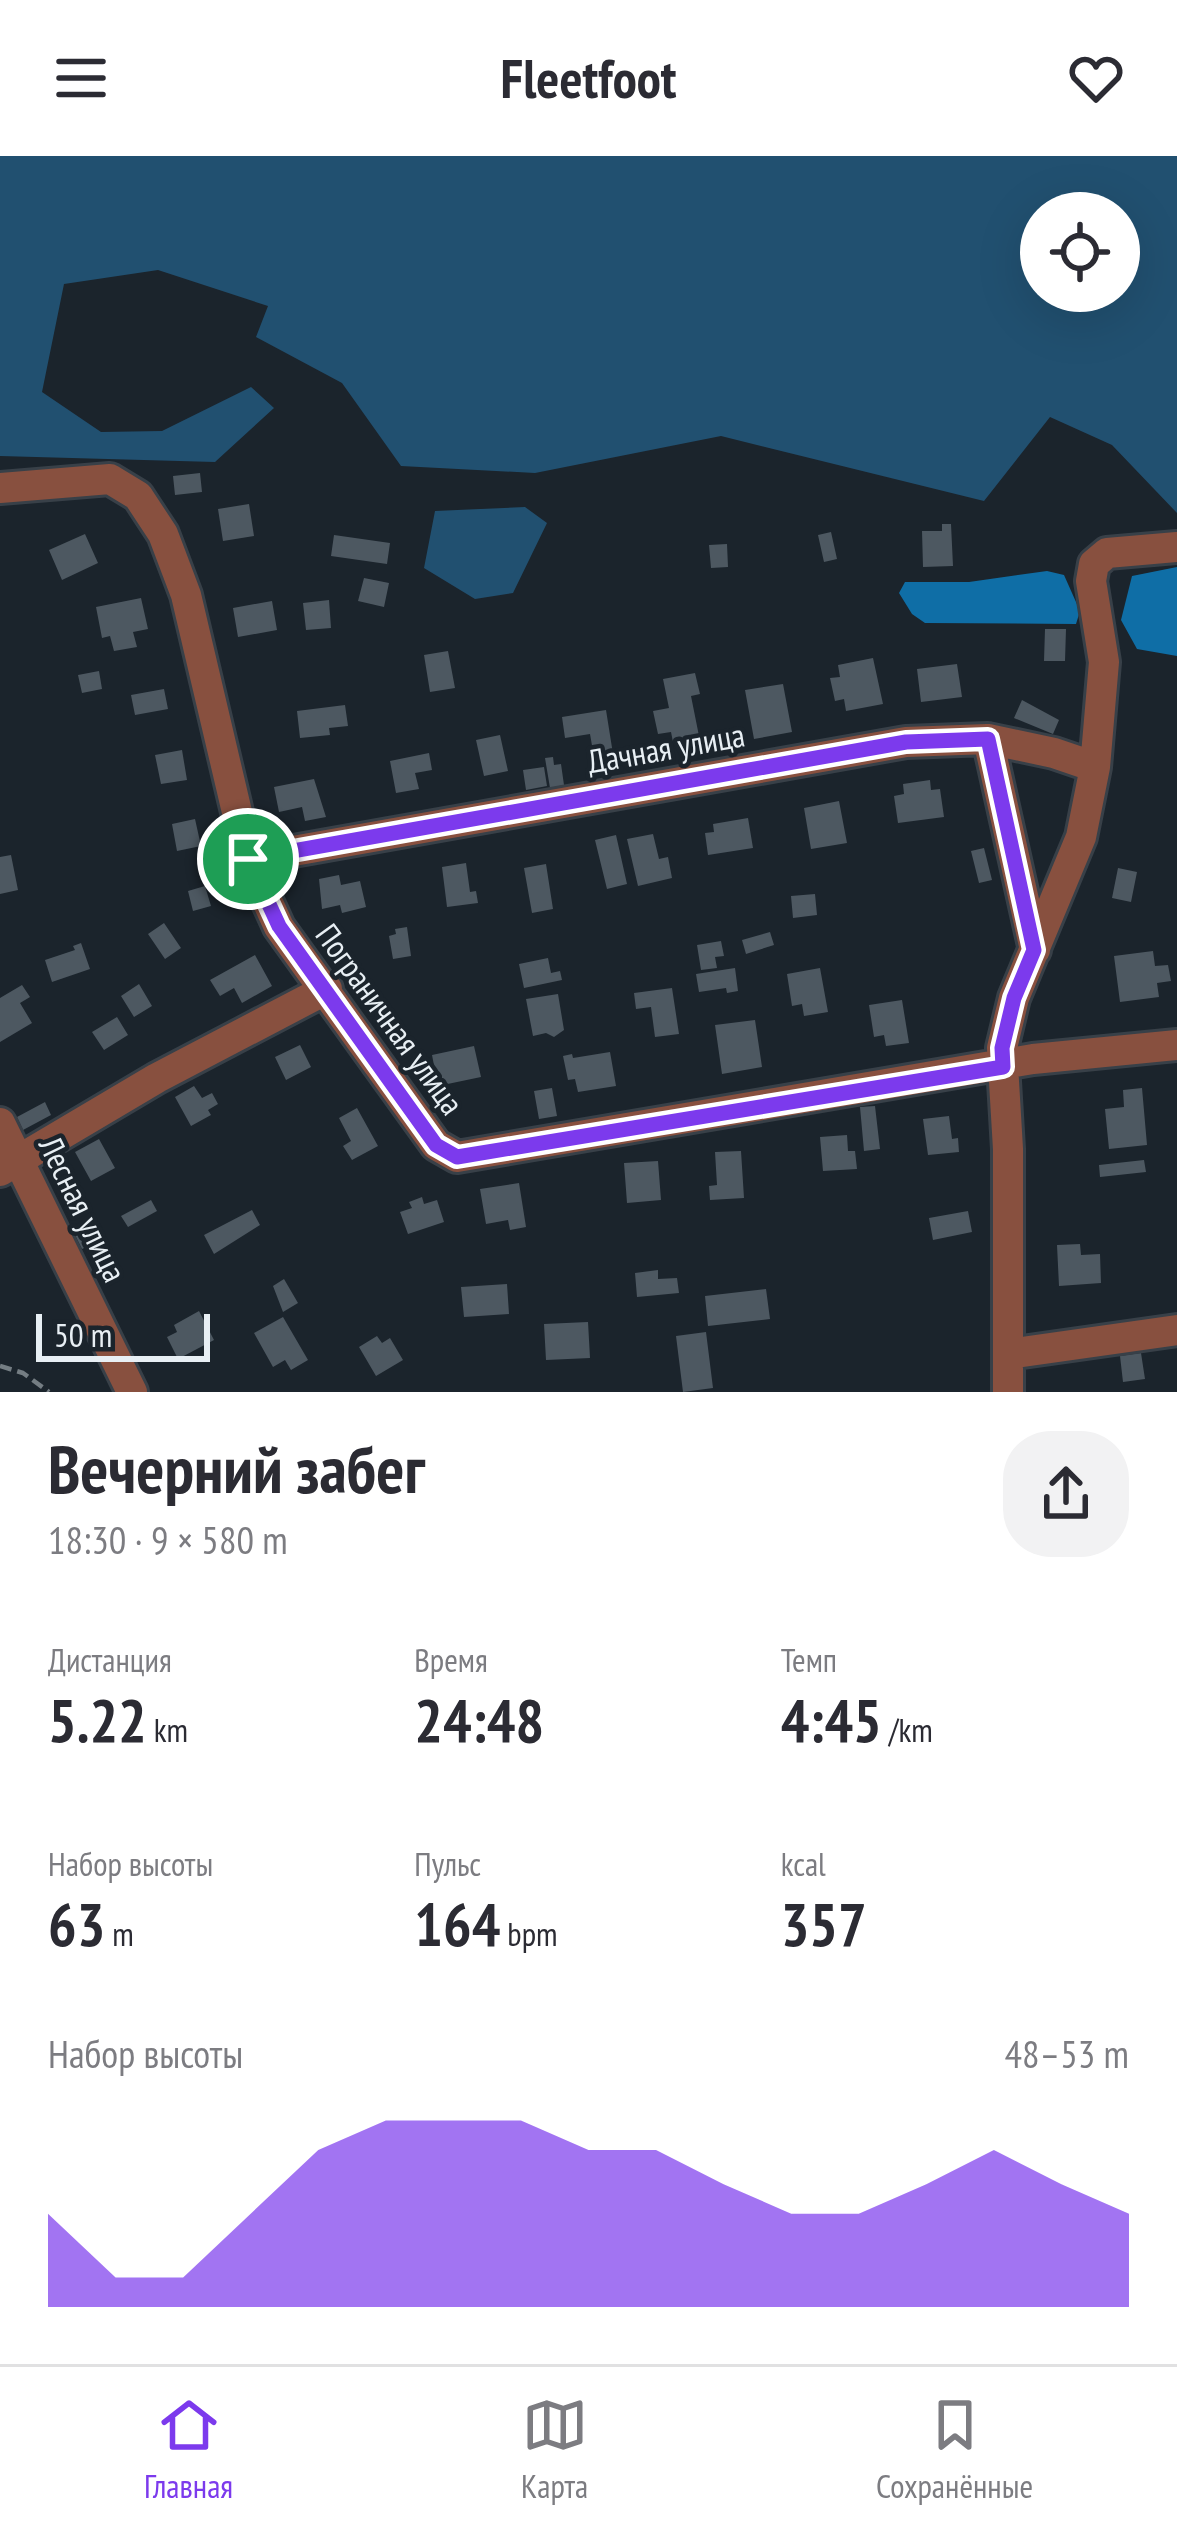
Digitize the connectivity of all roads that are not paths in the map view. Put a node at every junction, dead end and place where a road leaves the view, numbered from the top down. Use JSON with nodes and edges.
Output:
{"nodes":[{"id":1,"x":0,"y":488,"type":"edge"},
{"id":2,"x":1177,"y":547,"type":"edge"},
{"id":3,"x":988,"y":739,"type":"junction"},
{"id":4,"x":1095,"y":767,"type":"junction"},
{"id":5,"x":248,"y":859,"type":"junction"},
{"id":6,"x":1034,"y":950,"type":"junction"},
{"id":7,"x":326,"y":989,"type":"junction"},
{"id":8,"x":1177,"y":1046,"type":"edge"},
{"id":9,"x":1003,"y":1067,"type":"junction"},
{"id":10,"x":0,"y":1123,"type":"edge"},
{"id":11,"x":9,"y":1164,"type":"edge"},
{"id":12,"x":1177,"y":1330,"type":"edge"},
{"id":13,"x":1009,"y":1354,"type":"junction"},
{"id":14,"x":132,"y":1392,"type":"edge"},
{"id":15,"x":1008,"y":1392,"type":"edge"}],
"edges":[{"from":1,"to":5,"type":"street","name":"Пограничная улица"},
{"from":2,"to":4,"type":"street"},
{"from":3,"to":4,"type":"street","name":"Дачная улица"},
{"from":3,"to":5,"type":"street","name":"Дачная улица"},
{"from":3,"to":6,"type":"street"},
{"from":4,"to":6,"type":"street"},
{"from":5,"to":7,"type":"street","name":"Пограничная улица"},
{"from":6,"to":9,"type":"street"},
{"from":7,"to":9,"type":"street","name":"Пограничная улица"},
{"from":7,"to":11,"type":"street"},
{"from":8,"to":9,"type":"street","name":"Пограничная улица"},
{"from":9,"to":13,"type":"street"},
{"from":10,"to":11,"type":"street","name":"Лесная улица"},
{"from":11,"to":14,"type":"street","name":"Лесная улица"},
{"from":12,"to":13,"type":"street"},
{"from":13,"to":15,"type":"street"}]}
